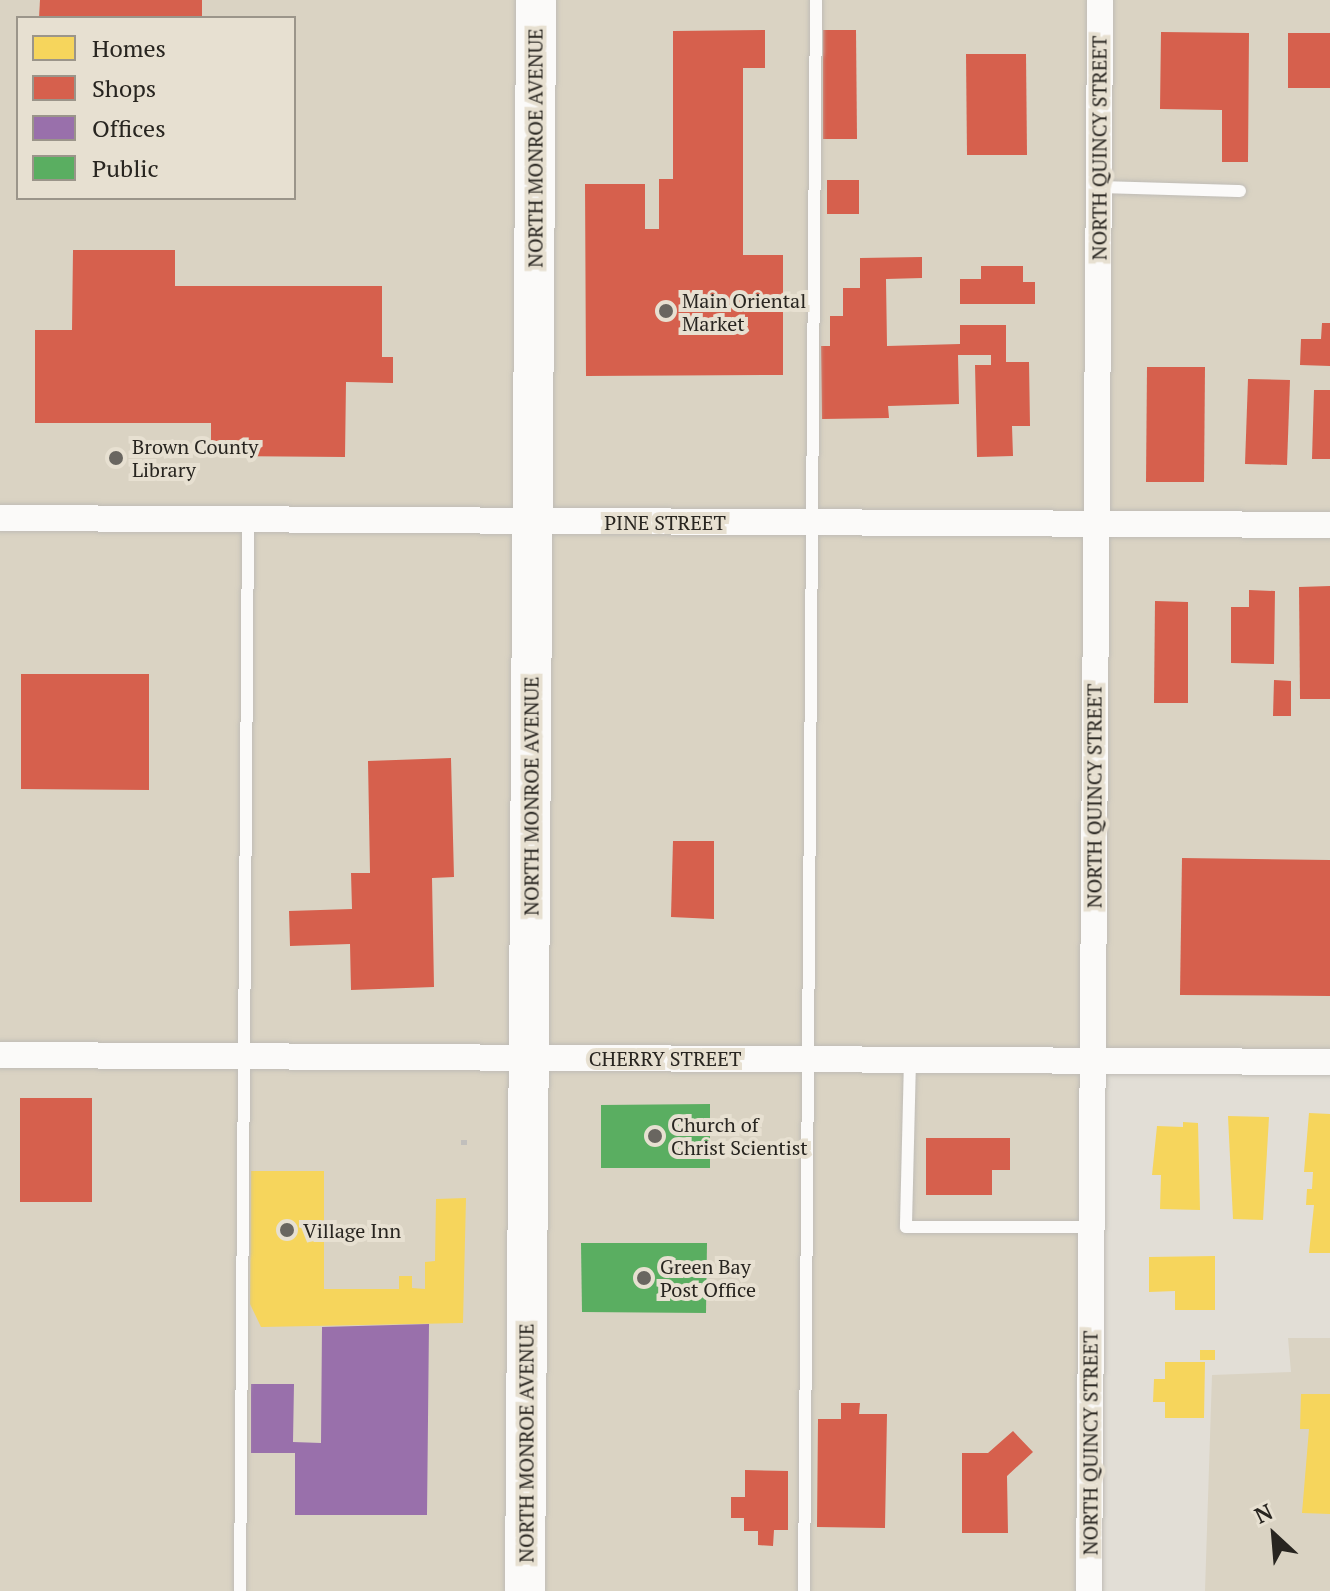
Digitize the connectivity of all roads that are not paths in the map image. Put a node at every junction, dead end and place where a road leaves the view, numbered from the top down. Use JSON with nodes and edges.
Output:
{"nodes":[{"id":1,"x":536,"y":0,"type":"edge"},
{"id":2,"x":816,"y":0,"type":"edge"},
{"id":3,"x":1100,"y":0,"type":"edge"},
{"id":4,"x":1098,"y":187,"type":"junction"},
{"id":5,"x":1240,"y":191,"type":"dead end"},
{"id":6,"x":0,"y":518,"type":"edge"},
{"id":7,"x":248,"y":520,"type":"junction"},
{"id":8,"x":533,"y":521,"type":"junction"},
{"id":9,"x":810,"y":522,"type":"junction"},
{"id":10,"x":1096,"y":524,"type":"junction"},
{"id":11,"x":1330,"y":525,"type":"edge"},
{"id":12,"x":0,"y":1055,"type":"edge"},
{"id":13,"x":246,"y":1056,"type":"junction"},
{"id":14,"x":529,"y":1057,"type":"junction"},
{"id":15,"x":810,"y":1059,"type":"junction"},
{"id":16,"x":910,"y":1060,"type":"junction"},
{"id":17,"x":1093,"y":1060,"type":"junction"},
{"id":18,"x":1330,"y":1062,"type":"edge"},
{"id":19,"x":1091,"y":1227,"type":"junction"},
{"id":20,"x":240,"y":1591,"type":"edge"},
{"id":21,"x":525,"y":1591,"type":"edge"},
{"id":22,"x":804,"y":1591,"type":"edge"},
{"id":23,"x":1089,"y":1591,"type":"edge"}],
"edges":[{"from":1,"to":8,"type":"main road","name":"NORTH MONROE AVENUE"},
{"from":2,"to":9,"type":"lane"},
{"from":3,"to":4,"type":"street","name":"NORTH QUINCY STREET"},
{"from":4,"to":5,"type":"lane"},
{"from":4,"to":10,"type":"street","name":"NORTH QUINCY STREET"},
{"from":6,"to":7,"type":"street","name":"PINE STREET"},
{"from":7,"to":8,"type":"street","name":"PINE STREET"},
{"from":7,"to":13,"type":"lane"},
{"from":8,"to":9,"type":"street","name":"PINE STREET"},
{"from":8,"to":14,"type":"main road","name":"NORTH MONROE AVENUE"},
{"from":9,"to":10,"type":"street","name":"PINE STREET"},
{"from":9,"to":15,"type":"lane"},
{"from":10,"to":11,"type":"street","name":"PINE STREET"},
{"from":10,"to":17,"type":"street","name":"NORTH QUINCY STREET"},
{"from":12,"to":13,"type":"street","name":"CHERRY STREET"},
{"from":13,"to":14,"type":"street","name":"CHERRY STREET"},
{"from":13,"to":20,"type":"lane"},
{"from":14,"to":15,"type":"street","name":"CHERRY STREET"},
{"from":14,"to":21,"type":"main road","name":"NORTH MONROE AVENUE"},
{"from":15,"to":16,"type":"street","name":"CHERRY STREET"},
{"from":15,"to":22,"type":"lane"},
{"from":16,"to":17,"type":"street","name":"CHERRY STREET"},
{"from":16,"to":19,"type":"lane"},
{"from":17,"to":18,"type":"street","name":"CHERRY STREET"},
{"from":17,"to":19,"type":"street","name":"NORTH QUINCY STREET"},
{"from":19,"to":23,"type":"street","name":"NORTH QUINCY STREET"}]}
